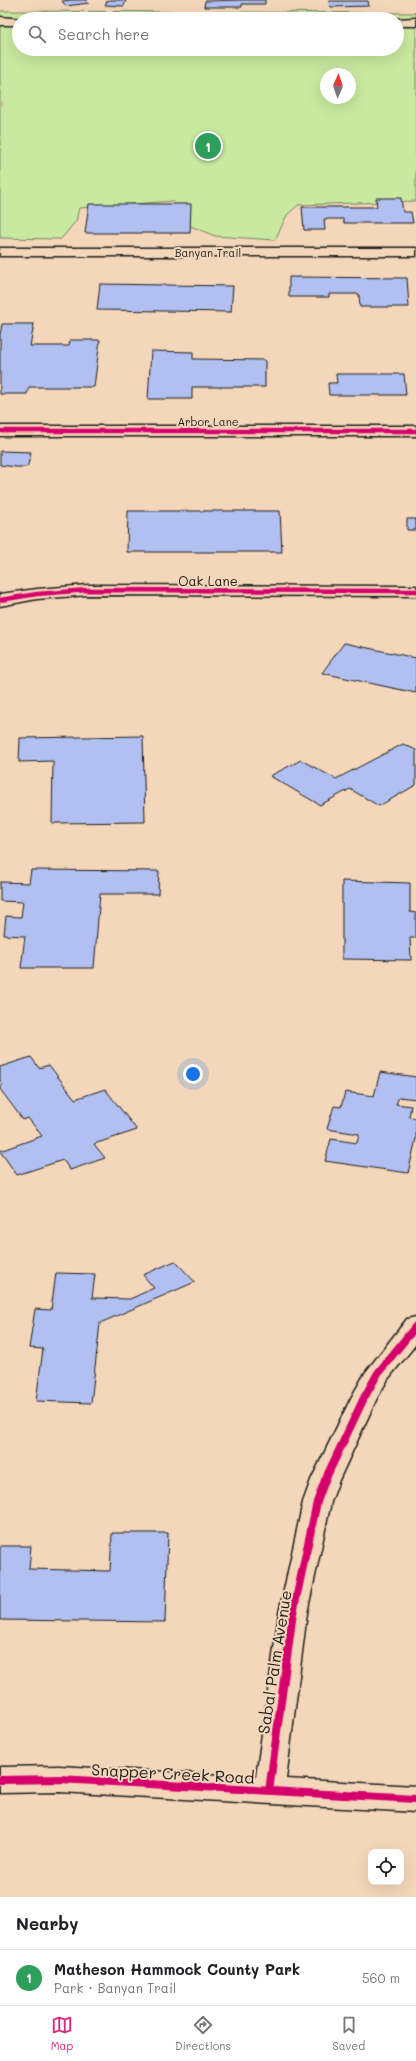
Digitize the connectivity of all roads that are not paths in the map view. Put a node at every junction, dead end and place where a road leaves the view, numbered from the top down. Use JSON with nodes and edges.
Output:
{"nodes":[{"id":1,"x":0,"y":21,"type":"edge"},
{"id":2,"x":12,"y":21,"type":"edge"},
{"id":3,"x":404,"y":22,"type":"edge"},
{"id":4,"x":416,"y":22,"type":"edge"},
{"id":5,"x":0,"y":252,"type":"edge"},
{"id":6,"x":416,"y":252,"type":"edge"},
{"id":7,"x":0,"y":431,"type":"edge"},
{"id":8,"x":416,"y":431,"type":"edge"},
{"id":9,"x":416,"y":591,"type":"edge"},
{"id":10,"x":0,"y":600,"type":"edge"},
{"id":11,"x":416,"y":1326,"type":"edge"},
{"id":12,"x":0,"y":1780,"type":"edge"},
{"id":13,"x":268,"y":1791,"type":"junction"},
{"id":14,"x":416,"y":1799,"type":"edge"}],
"edges":[{"from":1,"to":2,"type":"street"},
{"from":3,"to":4,"type":"street"},
{"from":5,"to":6,"type":"street","name":"Banyan Trail"},
{"from":7,"to":8,"type":"street","name":"Arbor Lane"},
{"from":9,"to":10,"type":"street","name":"Oak Lane"},
{"from":11,"to":13,"type":"street","name":"Sabal Palm Avenue"},
{"from":12,"to":13,"type":"street","name":"Snapper Creek Road"},
{"from":13,"to":14,"type":"street","name":"Snapper Creek Road"}]}
